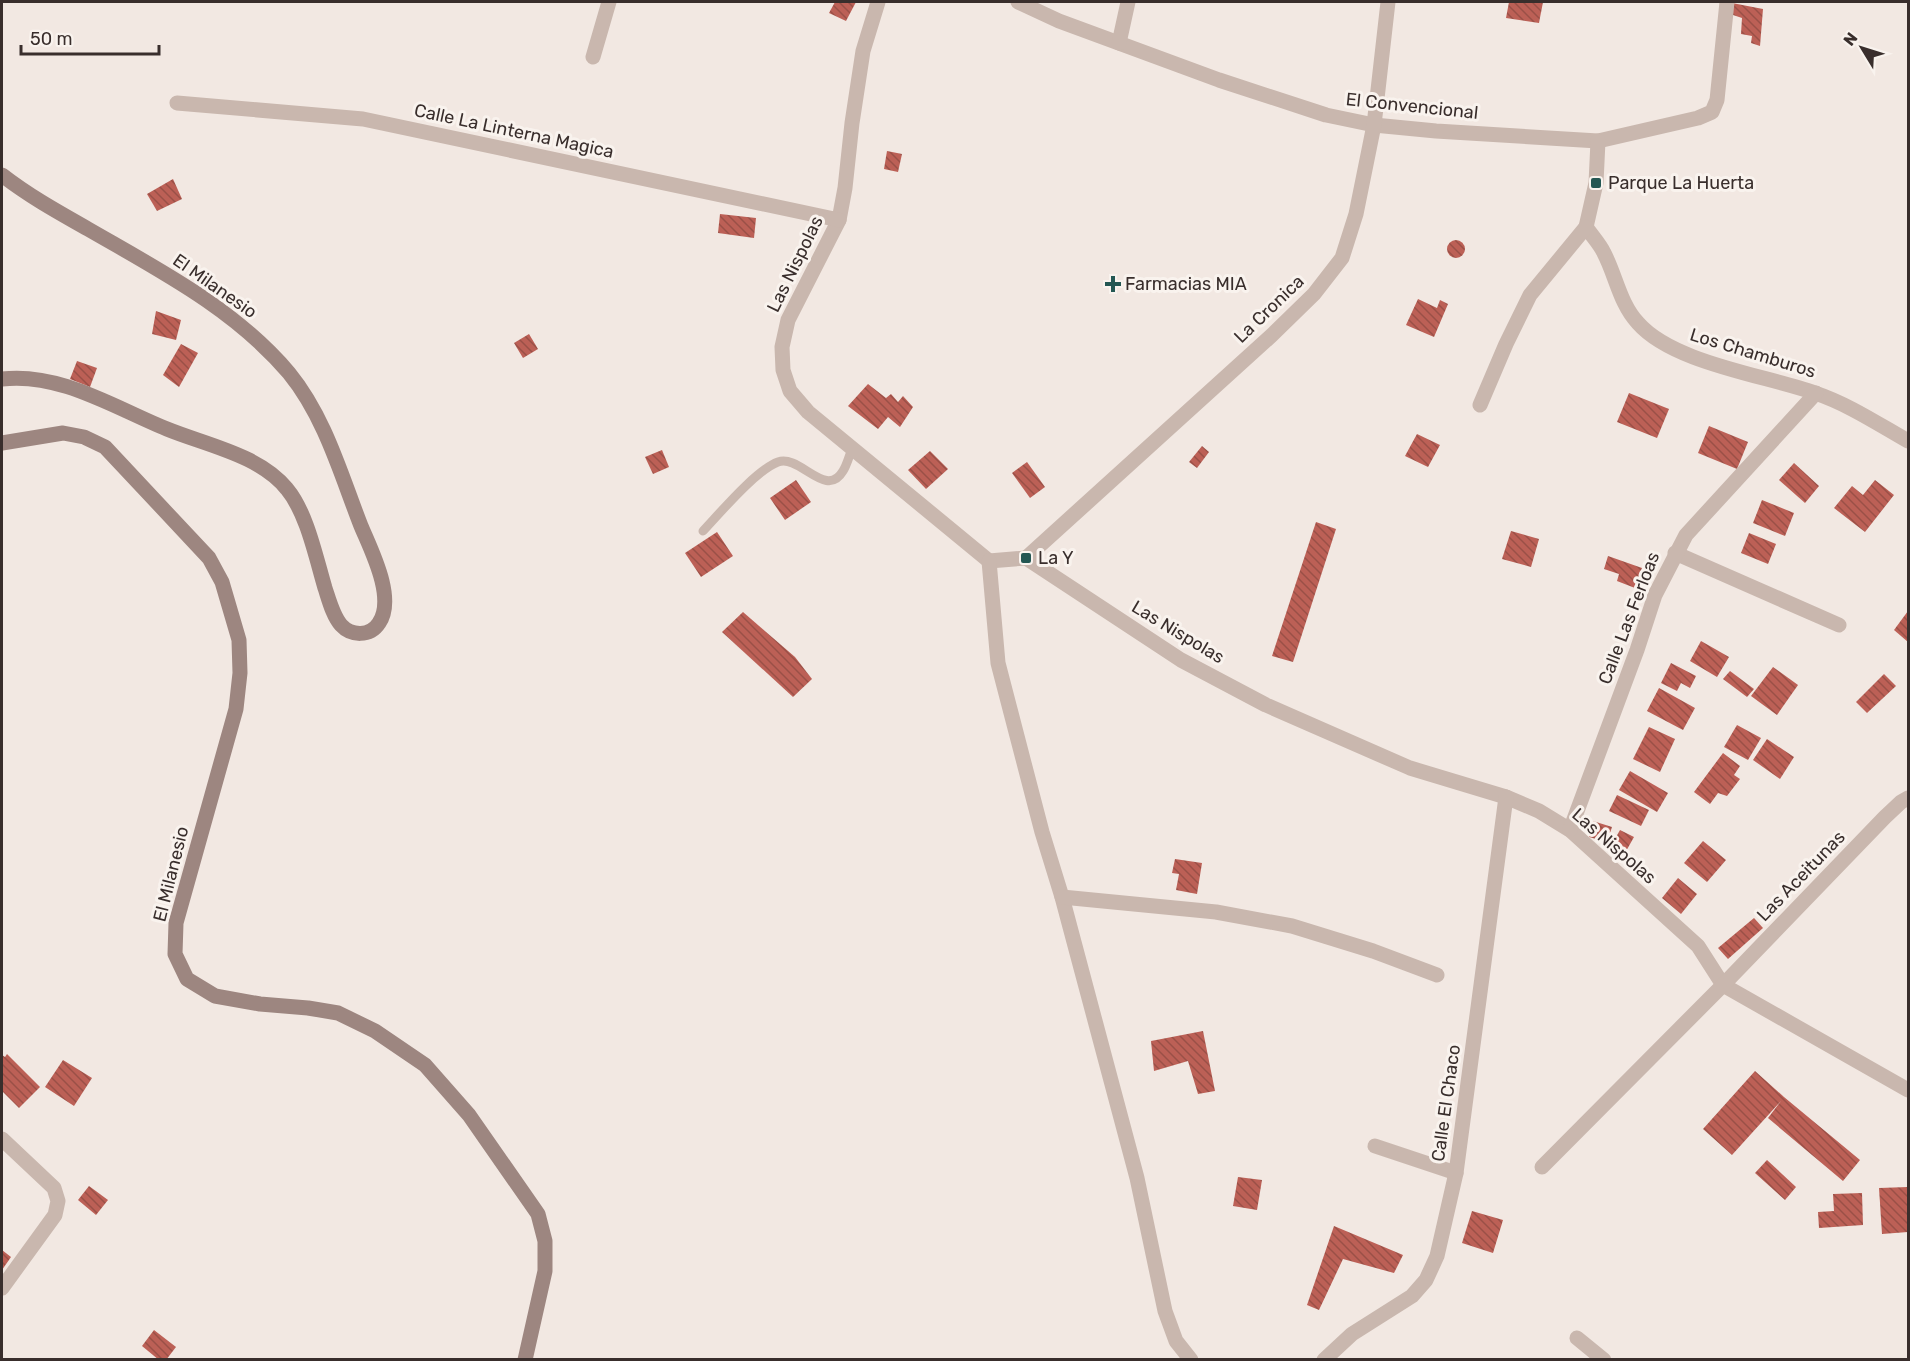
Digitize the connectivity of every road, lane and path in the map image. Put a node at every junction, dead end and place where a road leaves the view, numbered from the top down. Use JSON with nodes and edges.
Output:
{"nodes":[{"id":1,"x":609,"y":2,"type":"edge"},
{"id":2,"x":878,"y":2,"type":"edge"},
{"id":3,"x":1018,"y":2,"type":"edge"},
{"id":4,"x":1128,"y":2,"type":"edge"},
{"id":5,"x":1388,"y":2,"type":"edge"},
{"id":6,"x":1727,"y":2,"type":"edge"},
{"id":7,"x":1119,"y":43,"type":"junction"},
{"id":8,"x":593,"y":57,"type":"dead end"},
{"id":9,"x":177,"y":103,"type":"dead end"},
{"id":10,"x":1374,"y":125,"type":"junction"},
{"id":11,"x":1598,"y":141,"type":"junction"},
{"id":12,"x":2,"y":175,"type":"edge"},
{"id":13,"x":839,"y":220,"type":"junction"},
{"id":14,"x":1586,"y":227,"type":"junction"},
{"id":15,"x":2,"y":379,"type":"edge"},
{"id":16,"x":1816,"y":393,"type":"junction"},
{"id":17,"x":1480,"y":405,"type":"dead end"},
{"id":18,"x":1908,"y":441,"type":"edge"},
{"id":19,"x":2,"y":443,"type":"edge"},
{"id":20,"x":852,"y":449,"type":"junction"},
{"id":21,"x":703,"y":531,"type":"dead end"},
{"id":22,"x":1675,"y":553,"type":"junction"},
{"id":23,"x":1026,"y":558,"type":"junction"},
{"id":24,"x":989,"y":561,"type":"junction"},
{"id":25,"x":1839,"y":625,"type":"dead end"},
{"id":26,"x":1506,"y":797,"type":"junction"},
{"id":27,"x":1908,"y":798,"type":"edge"},
{"id":28,"x":1570,"y":830,"type":"junction"},
{"id":29,"x":1062,"y":897,"type":"junction"},
{"id":30,"x":1437,"y":975,"type":"dead end"},
{"id":31,"x":1723,"y":984,"type":"junction"},
{"id":32,"x":1908,"y":1090,"type":"edge"},
{"id":33,"x":2,"y":1139,"type":"edge"},
{"id":34,"x":1374,"y":1146,"type":"dead end"},
{"id":35,"x":1542,"y":1167,"type":"dead end"},
{"id":36,"x":1456,"y":1173,"type":"junction"},
{"id":37,"x":2,"y":1288,"type":"edge"},
{"id":38,"x":1577,"y":1338,"type":"dead end"},
{"id":39,"x":525,"y":1359,"type":"edge"},
{"id":40,"x":1191,"y":1359,"type":"edge"},
{"id":41,"x":1324,"y":1359,"type":"edge"},
{"id":42,"x":1604,"y":1359,"type":"edge"}],
"edges":[{"from":1,"to":8,"type":"street"},
{"from":2,"to":13,"type":"street","name":"Las Nispolas"},
{"from":3,"to":7,"type":"street","name":"El Convencional"},
{"from":4,"to":7,"type":"street"},
{"from":5,"to":10,"type":"street","name":"La Cronica"},
{"from":6,"to":11,"type":"street","name":"El Convencional"},
{"from":7,"to":10,"type":"street","name":"El Convencional"},
{"from":9,"to":13,"type":"street","name":"Calle La Linterna Magica"},
{"from":10,"to":11,"type":"street","name":"El Convencional"},
{"from":10,"to":23,"type":"street","name":"La Cronica"},
{"from":11,"to":14,"type":"street"},
{"from":12,"to":15,"type":"street","name":"El Milanesio"},
{"from":13,"to":20,"type":"street","name":"Las Nispolas"},
{"from":14,"to":16,"type":"street","name":"Los Chamburos"},
{"from":14,"to":17,"type":"street"},
{"from":16,"to":18,"type":"street","name":"Los Chamburos"},
{"from":16,"to":22,"type":"street","name":"Calle Las Ferloas"},
{"from":19,"to":39,"type":"street","name":"El Milanesio"},
{"from":20,"to":21,"type":"lane"},
{"from":20,"to":24,"type":"street","name":"Las Nispolas"},
{"from":22,"to":25,"type":"street"},
{"from":22,"to":28,"type":"street","name":"Calle Las Ferloas"},
{"from":23,"to":24,"type":"street"},
{"from":23,"to":26,"type":"street","name":"Las Nispolas"},
{"from":24,"to":29,"type":"street"},
{"from":26,"to":28,"type":"street","name":"Las Nispolas"},
{"from":26,"to":36,"type":"street","name":"Calle El Chaco"},
{"from":27,"to":31,"type":"street","name":"Las Aceitunas"},
{"from":28,"to":31,"type":"street","name":"Las Nispolas"},
{"from":29,"to":30,"type":"street"},
{"from":29,"to":40,"type":"street"},
{"from":31,"to":32,"type":"street","name":"Las Nispolas"},
{"from":31,"to":35,"type":"street","name":"Las Aceitunas"},
{"from":33,"to":37,"type":"street"},
{"from":34,"to":36,"type":"street"},
{"from":36,"to":41,"type":"street","name":"Calle El Chaco"},
{"from":38,"to":42,"type":"street"}]}
